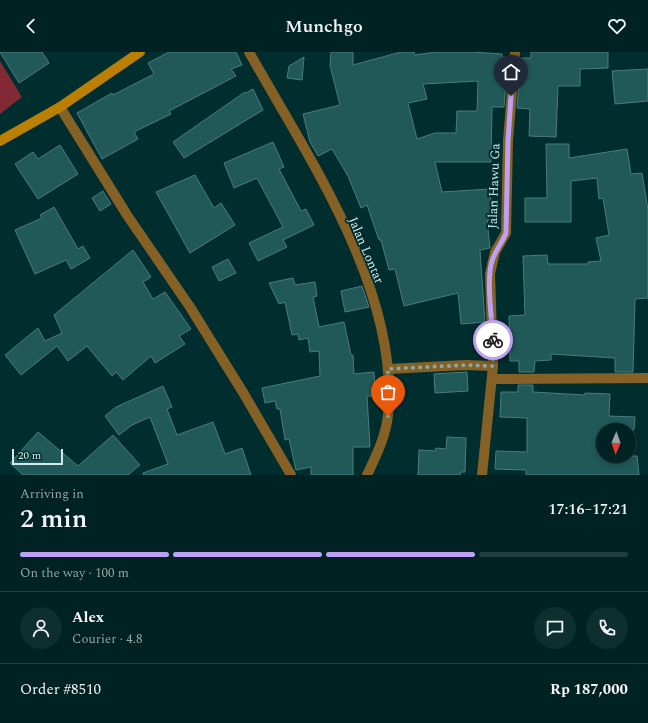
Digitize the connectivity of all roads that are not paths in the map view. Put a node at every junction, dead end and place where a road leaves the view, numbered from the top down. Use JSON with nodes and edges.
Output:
{"nodes":[{"id":1,"x":140,"y":52,"type":"edge"},
{"id":2,"x":249,"y":52,"type":"edge"},
{"id":3,"x":515,"y":52,"type":"edge"},
{"id":4,"x":60,"y":107,"type":"junction"},
{"id":5,"x":0,"y":141,"type":"edge"},
{"id":6,"x":493,"y":366,"type":"junction"},
{"id":7,"x":388,"y":369,"type":"junction"},
{"id":8,"x":648,"y":378,"type":"edge"},
{"id":9,"x":492,"y":379,"type":"junction"},
{"id":10,"x":291,"y":475,"type":"edge"},
{"id":11,"x":367,"y":475,"type":"edge"},
{"id":12,"x":482,"y":475,"type":"edge"}],
"edges":[{"from":1,"to":4,"type":"street"},
{"from":2,"to":7,"type":"street","name":"Jalan Lontar"},
{"from":3,"to":6,"type":"street","name":"Jalan Hawu Ga"},
{"from":4,"to":5,"type":"street"},
{"from":4,"to":10,"type":"street"},
{"from":6,"to":7,"type":"street"},
{"from":6,"to":9,"type":"street","name":"Jalan Hawu Ga"},
{"from":7,"to":11,"type":"street","name":"Jalan Lontar"},
{"from":8,"to":9,"type":"street"},
{"from":9,"to":12,"type":"street","name":"Jalan Hawu Ga"}]}
